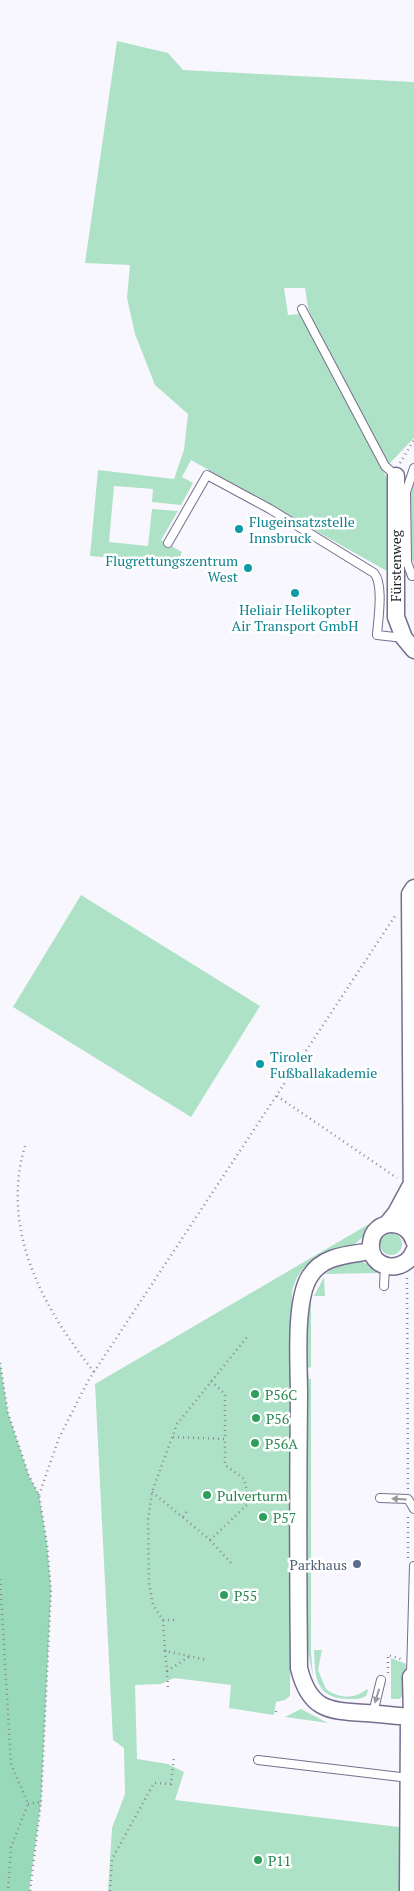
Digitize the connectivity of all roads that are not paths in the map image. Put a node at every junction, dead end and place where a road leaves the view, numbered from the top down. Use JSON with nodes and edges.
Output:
{"nodes":[{"id":1,"x":302,"y":309,"type":"dead end"},
{"id":2,"x":414,"y":468,"type":"edge"},
{"id":3,"x":396,"y":476,"type":"joint"},
{"id":4,"x":168,"y":543,"type":"dead end"},
{"id":5,"x":413,"y":577,"type":"edge"},
{"id":6,"x":409,"y":644,"type":"edge"},
{"id":7,"x":412,"y":891,"type":"edge"},
{"id":8,"x":412,"y":992,"type":"edge"},
{"id":9,"x":412,"y":1022,"type":"edge"},
{"id":10,"x":412,"y":1137,"type":"edge"},
{"id":11,"x":410,"y":1187,"type":"junction"},
{"id":12,"x":387,"y":1224,"type":"junction"},
{"id":13,"x":410,"y":1234,"type":"edge"},
{"id":14,"x":371,"y":1251,"type":"junction"},
{"id":15,"x":414,"y":1253,"type":"edge"},
{"id":16,"x":385,"y":1266,"type":"junction"},
{"id":17,"x":384,"y":1286,"type":"dead end"},
{"id":18,"x":380,"y":1498,"type":"dead end"},
{"id":19,"x":414,"y":1509,"type":"edge"},
{"id":20,"x":411,"y":1566,"type":"edge"},
{"id":21,"x":411,"y":1670,"type":"edge"},
{"id":22,"x":381,"y":1680,"type":"dead end"},
{"id":23,"x":373,"y":1713,"type":"junction"},
{"id":24,"x":412,"y":1717,"type":"junction"},
{"id":25,"x":258,"y":1760,"type":"dead end"},
{"id":26,"x":411,"y":1778,"type":"junction"},
{"id":27,"x":412,"y":1803,"type":"edge"},
{"id":28,"x":411,"y":1891,"type":"edge"}],
"edges":[{"from":1,"to":3,"type":"lane"},
{"from":2,"to":5,"type":"lane"},
{"from":3,"to":6,"type":"street","name":"Fürstenweg"},
{"from":4,"to":6,"type":"lane"},
{"from":7,"to":8,"type":"street"},
{"from":8,"to":9,"type":"street"},
{"from":9,"to":10,"type":"street"},
{"from":10,"to":11,"type":"street"},
{"from":11,"to":12,"type":"street"},
{"from":11,"to":13,"type":"street"},
{"from":12,"to":13,"type":"street"},
{"from":12,"to":14,"type":"street"},
{"from":14,"to":16,"type":"street"},
{"from":14,"to":23,"type":"street"},
{"from":15,"to":16,"type":"street"},
{"from":16,"to":17,"type":"lane"},
{"from":19,"to":18,"type":"lane","one_way":true},
{"from":20,"to":21,"type":"lane"},
{"from":21,"to":24,"type":"street"},
{"from":22,"to":23,"type":"lane","one_way":true},
{"from":23,"to":24,"type":"street"},
{"from":24,"to":26,"type":"street"},
{"from":25,"to":26,"type":"lane"},
{"from":26,"to":27,"type":"street"},
{"from":27,"to":28,"type":"street"}]}
